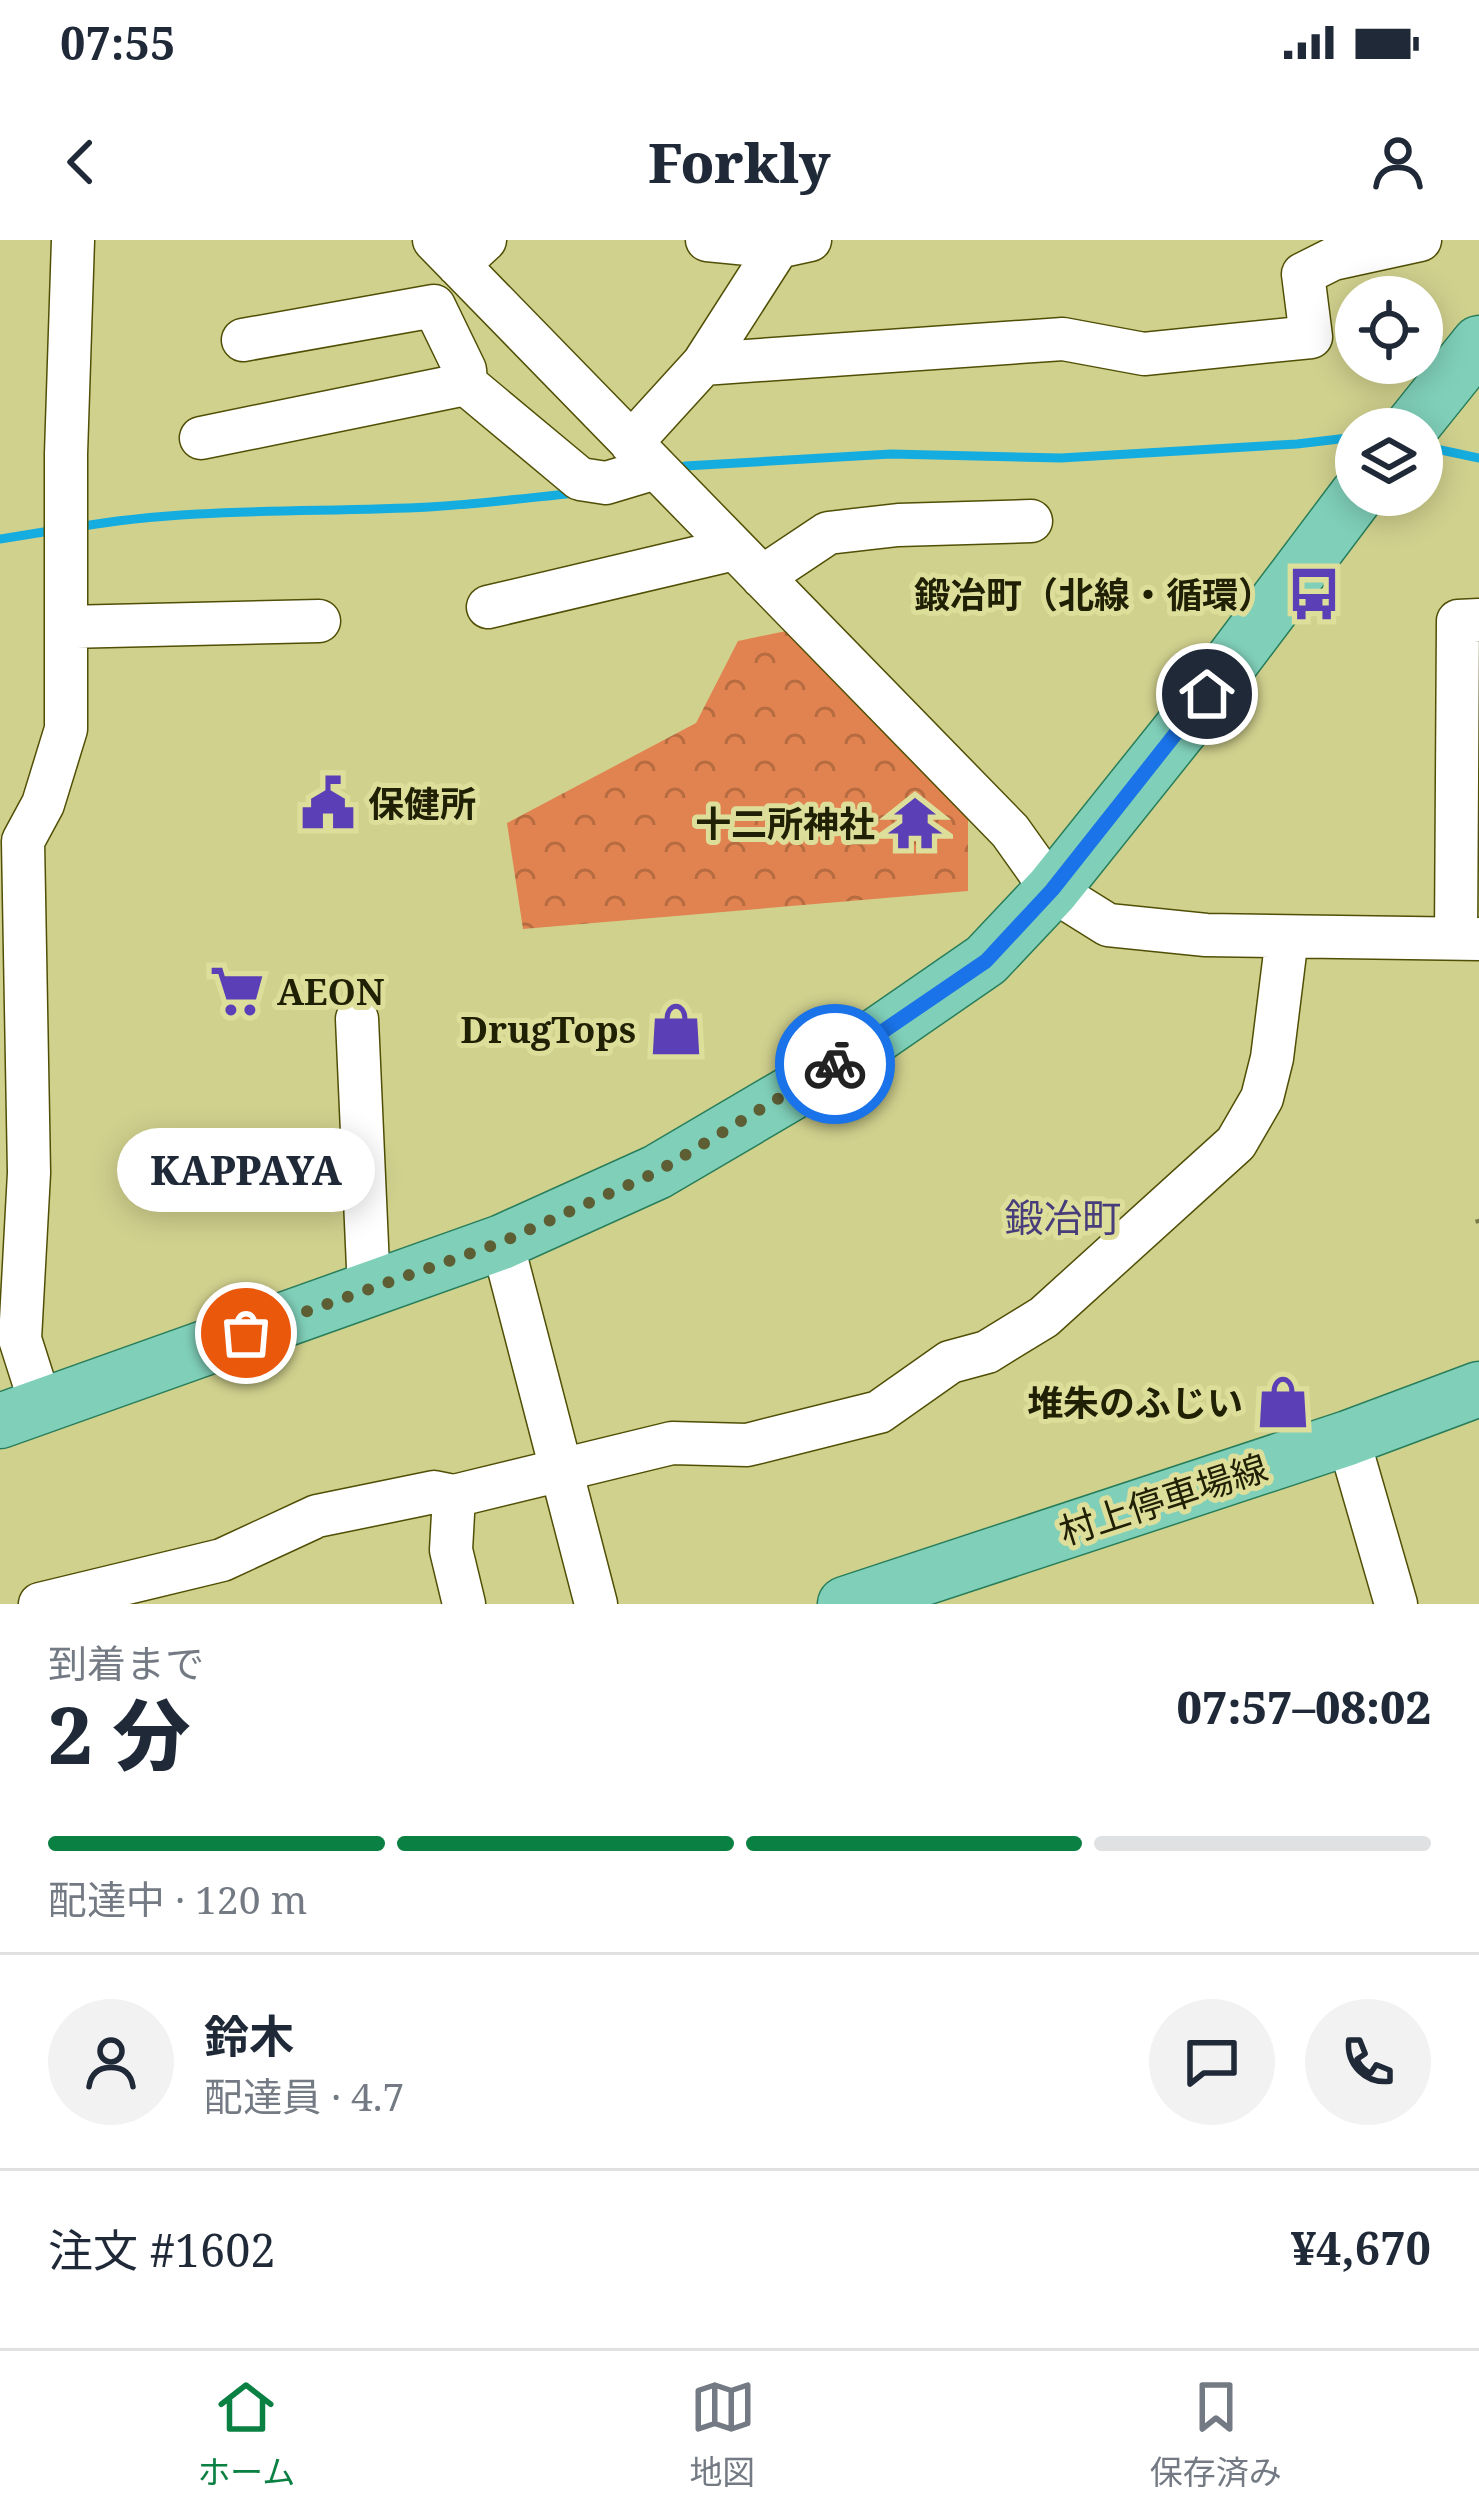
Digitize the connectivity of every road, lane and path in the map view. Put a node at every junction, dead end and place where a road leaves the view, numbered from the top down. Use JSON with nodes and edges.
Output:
{"nodes":[{"id":1,"x":73,"y":240,"type":"edge"},
{"id":2,"x":707,"y":240,"type":"edge"},
{"id":3,"x":1420,"y":240,"type":"edge"},
{"id":4,"x":794,"y":244,"type":"edge"},
{"id":5,"x":459,"y":248,"type":"edge"},
{"id":6,"x":1332,"y":250,"type":"edge"},
{"id":7,"x":243,"y":340,"type":"dead end"},
{"id":8,"x":1479,"y":343,"type":"edge"},
{"id":9,"x":703,"y":364,"type":"junction"},
{"id":10,"x":466,"y":384,"type":"junction"},
{"id":11,"x":1427,"y":408,"type":"edge"},
{"id":12,"x":201,"y":437,"type":"dead end"},
{"id":13,"x":644,"y":455,"type":"junction"},
{"id":14,"x":1341,"y":516,"type":"edge"},
{"id":15,"x":1031,"y":521,"type":"dead end"},
{"id":16,"x":748,"y":563,"type":"junction"},
{"id":17,"x":488,"y":607,"type":"dead end"},
{"id":18,"x":1479,"y":620,"type":"edge"},
{"id":19,"x":320,"y":621,"type":"dead end"},
{"id":20,"x":66,"y":627,"type":"junction"},
{"id":21,"x":1468,"y":769,"type":"edge"},
{"id":22,"x":1052,"y":890,"type":"junction"},
{"id":23,"x":1287,"y":937,"type":"junction"},
{"id":24,"x":1468,"y":939,"type":"edge"},
{"id":25,"x":357,"y":1019,"type":"dead end"},
{"id":26,"x":502,"y":1242,"type":"junction"},
{"id":27,"x":369,"y":1289,"type":"junction"},
{"id":28,"x":1479,"y":1389,"type":"edge"},
{"id":29,"x":21,"y":1413,"type":"edge"},
{"id":30,"x":1348,"y":1438,"type":"junction"},
{"id":31,"x":562,"y":1472,"type":"junction"},
{"id":32,"x":454,"y":1496,"type":"junction"},
{"id":33,"x":40,"y":1604,"type":"edge"},
{"id":34,"x":464,"y":1604,"type":"edge"},
{"id":35,"x":596,"y":1604,"type":"edge"},
{"id":36,"x":845,"y":1604,"type":"edge"},
{"id":37,"x":1396,"y":1604,"type":"edge"}],
"edges":[{"from":1,"to":20,"type":"street"},
{"from":2,"to":4,"type":"street"},
{"from":3,"to":6,"type":"street"},
{"from":4,"to":9,"type":"street"},
{"from":5,"to":13,"type":"street"},
{"from":6,"to":9,"type":"street"},
{"from":7,"to":10,"type":"street"},
{"from":8,"to":11,"type":"main road"},
{"from":9,"to":13,"type":"street"},
{"from":10,"to":12,"type":"street"},
{"from":10,"to":13,"type":"street"},
{"from":13,"to":16,"type":"street"},
{"from":14,"to":22,"type":"main road"},
{"from":15,"to":16,"type":"street"},
{"from":16,"to":17,"type":"street"},
{"from":16,"to":22,"type":"street"},
{"from":18,"to":21,"type":"street"},
{"from":19,"to":20,"type":"street"},
{"from":20,"to":29,"type":"street"},
{"from":21,"to":24,"type":"street"},
{"from":22,"to":23,"type":"street"},
{"from":22,"to":26,"type":"main road"},
{"from":23,"to":24,"type":"street"},
{"from":23,"to":31,"type":"street"},
{"from":25,"to":27,"type":"street"},
{"from":26,"to":27,"type":"main road"},
{"from":26,"to":31,"type":"street"},
{"from":27,"to":29,"type":"main road"},
{"from":28,"to":30,"type":"main road","name":"村上停車場線"},
{"from":30,"to":36,"type":"main road","name":"村上停車場線"},
{"from":30,"to":37,"type":"street"},
{"from":31,"to":32,"type":"street"},
{"from":31,"to":35,"type":"street"},
{"from":32,"to":33,"type":"street"},
{"from":32,"to":34,"type":"street"}]}
